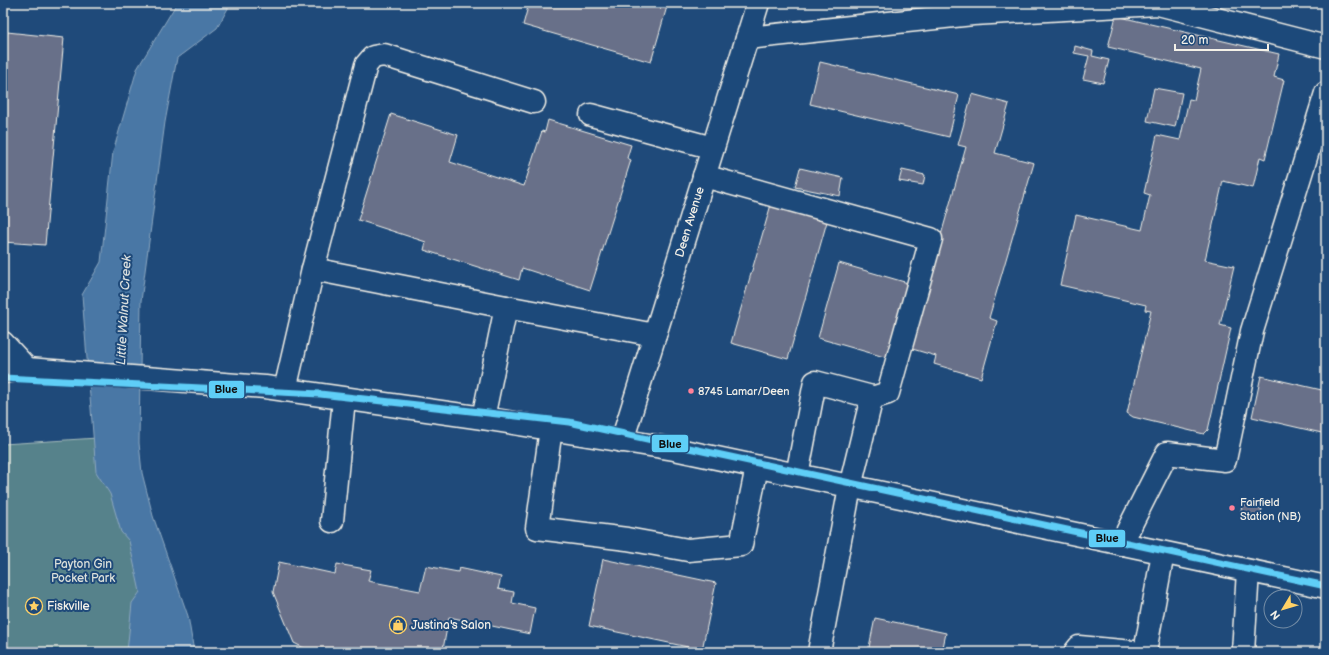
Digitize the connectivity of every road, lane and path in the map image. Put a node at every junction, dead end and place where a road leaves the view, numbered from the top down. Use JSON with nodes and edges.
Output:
{"nodes":[{"id":1,"x":758,"y":3,"type":"edge"},
{"id":2,"x":747,"y":38,"type":"junction"},
{"id":3,"x":1326,"y":47,"type":"edge"},
{"id":4,"x":1326,"y":93,"type":"edge"},
{"id":5,"x":534,"y":102,"type":"dead end"},
{"id":6,"x":591,"y":115,"type":"dead end"},
{"id":7,"x":713,"y":148,"type":"junction"},
{"id":8,"x":704,"y":176,"type":"junction"},
{"id":9,"x":313,"y":269,"type":"junction"},
{"id":10,"x":506,"y":308,"type":"junction"},
{"id":11,"x":656,"y":335,"type":"junction"},
{"id":12,"x":3,"y":343,"type":"edge"},
{"id":13,"x":27,"y":369,"type":"junction"},
{"id":14,"x":3,"y":372,"type":"edge"},
{"id":15,"x":275,"y":389,"type":"junction"},
{"id":16,"x":872,"y":398,"type":"junction"},
{"id":17,"x":344,"y":399,"type":"junction"},
{"id":18,"x":483,"y":418,"type":"junction"},
{"id":19,"x":551,"y":429,"type":"junction"},
{"id":20,"x":622,"y":441,"type":"junction"},
{"id":21,"x":757,"y":467,"type":"junction"},
{"id":22,"x":797,"y":475,"type":"junction"},
{"id":23,"x":850,"y":487,"type":"junction"},
{"id":24,"x":332,"y":521,"type":"dead end"},
{"id":25,"x":1121,"y":544,"type":"junction"},
{"id":26,"x":1163,"y":553,"type":"junction"},
{"id":27,"x":1248,"y":571,"type":"junction"},
{"id":28,"x":1326,"y":587,"type":"edge"},
{"id":29,"x":819,"y":652,"type":"edge"},
{"id":30,"x":1075,"y":652,"type":"edge"},
{"id":31,"x":1133,"y":652,"type":"edge"},
{"id":32,"x":1145,"y":652,"type":"edge"},
{"id":33,"x":1243,"y":652,"type":"edge"}],
"edges":[{"from":1,"to":2,"type":"main road","name":"Deen Avenue"},
{"from":2,"to":3,"type":"main road"},
{"from":2,"to":7,"type":"main road","name":"Deen Avenue"},
{"from":4,"to":25,"type":"main road"},
{"from":5,"to":9,"type":"main road"},
{"from":6,"to":7,"type":"main road"},
{"from":7,"to":8,"type":"main road","name":"Deen Avenue"},
{"from":8,"to":11,"type":"main road","name":"Deen Avenue"},
{"from":8,"to":16,"type":"main road"},
{"from":9,"to":10,"type":"main road"},
{"from":9,"to":15,"type":"main road"},
{"from":10,"to":11,"type":"main road"},
{"from":10,"to":18,"type":"main road"},
{"from":11,"to":20,"type":"main road","name":"Deen Avenue"},
{"from":12,"to":13,"type":"main road"},
{"from":13,"to":14,"type":"main road"},
{"from":13,"to":15,"type":"main road"},
{"from":15,"to":17,"type":"main road"},
{"from":16,"to":22,"type":"main road"},
{"from":16,"to":23,"type":"main road"},
{"from":17,"to":18,"type":"main road"},
{"from":17,"to":24,"type":"main road"},
{"from":18,"to":19,"type":"main road"},
{"from":19,"to":20,"type":"main road"},
{"from":19,"to":21,"type":"main road"},
{"from":20,"to":21,"type":"main road"},
{"from":21,"to":22,"type":"main road"},
{"from":22,"to":23,"type":"main road"},
{"from":23,"to":25,"type":"main road"},
{"from":23,"to":29,"type":"main road"},
{"from":25,"to":26,"type":"main road"},
{"from":26,"to":27,"type":"main road"},
{"from":26,"to":32,"type":"main road"},
{"from":27,"to":28,"type":"main road"},
{"from":27,"to":33,"type":"main road"},
{"from":30,"to":31,"type":"main road"}]}
